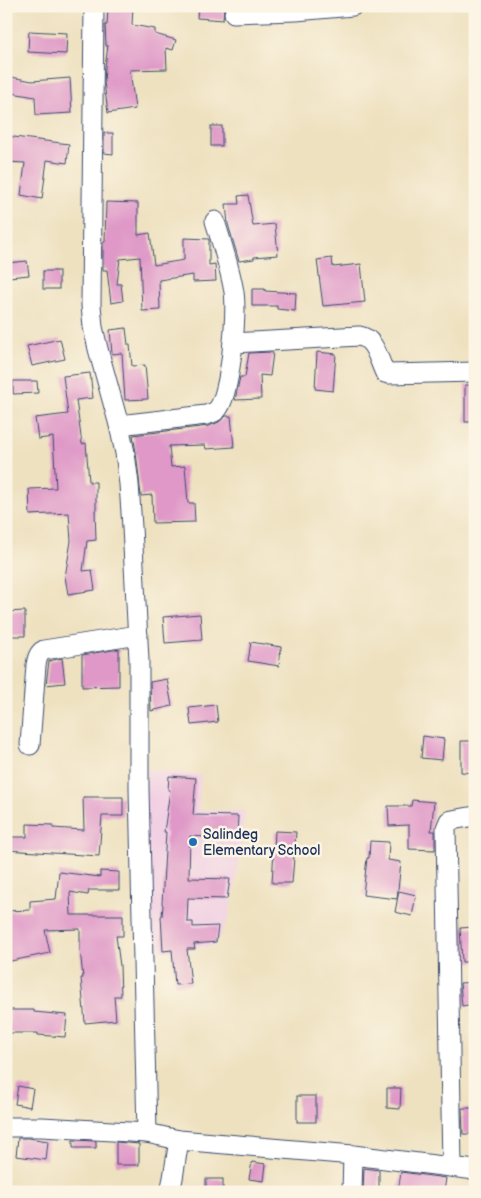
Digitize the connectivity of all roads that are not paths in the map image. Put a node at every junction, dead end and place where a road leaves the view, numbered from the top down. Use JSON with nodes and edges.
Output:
{"nodes":[{"id":1,"x":94,"y":6,"type":"edge"},
{"id":2,"x":353,"y":6,"type":"edge"},
{"id":3,"x":234,"y":13,"type":"dead end"},
{"id":4,"x":215,"y":221,"type":"dead end"},
{"id":5,"x":232,"y":343,"type":"junction"},
{"id":6,"x":475,"y":372,"type":"edge"},
{"id":7,"x":119,"y":425,"type":"junction"},
{"id":8,"x":138,"y":635,"type":"junction"},
{"id":9,"x":30,"y":745,"type":"dead end"},
{"id":10,"x":475,"y":816,"type":"edge"},
{"id":11,"x":6,"y":1127,"type":"edge"},
{"id":12,"x":147,"y":1133,"type":"junction"},
{"id":13,"x":179,"y":1140,"type":"junction"},
{"id":14,"x":353,"y":1155,"type":"junction"},
{"id":15,"x":452,"y":1166,"type":"junction"},
{"id":16,"x":475,"y":1170,"type":"edge"},
{"id":17,"x":170,"y":1192,"type":"edge"},
{"id":18,"x":352,"y":1192,"type":"edge"}],
"edges":[{"from":1,"to":7,"type":"street"},
{"from":2,"to":3,"type":"street"},
{"from":4,"to":5,"type":"street"},
{"from":5,"to":6,"type":"street"},
{"from":5,"to":7,"type":"street"},
{"from":7,"to":8,"type":"street"},
{"from":8,"to":9,"type":"street"},
{"from":8,"to":12,"type":"street"},
{"from":10,"to":15,"type":"street"},
{"from":11,"to":12,"type":"street"},
{"from":12,"to":13,"type":"street"},
{"from":13,"to":14,"type":"street"},
{"from":13,"to":17,"type":"street"},
{"from":14,"to":15,"type":"street"},
{"from":14,"to":18,"type":"street"},
{"from":15,"to":16,"type":"street"}]}
